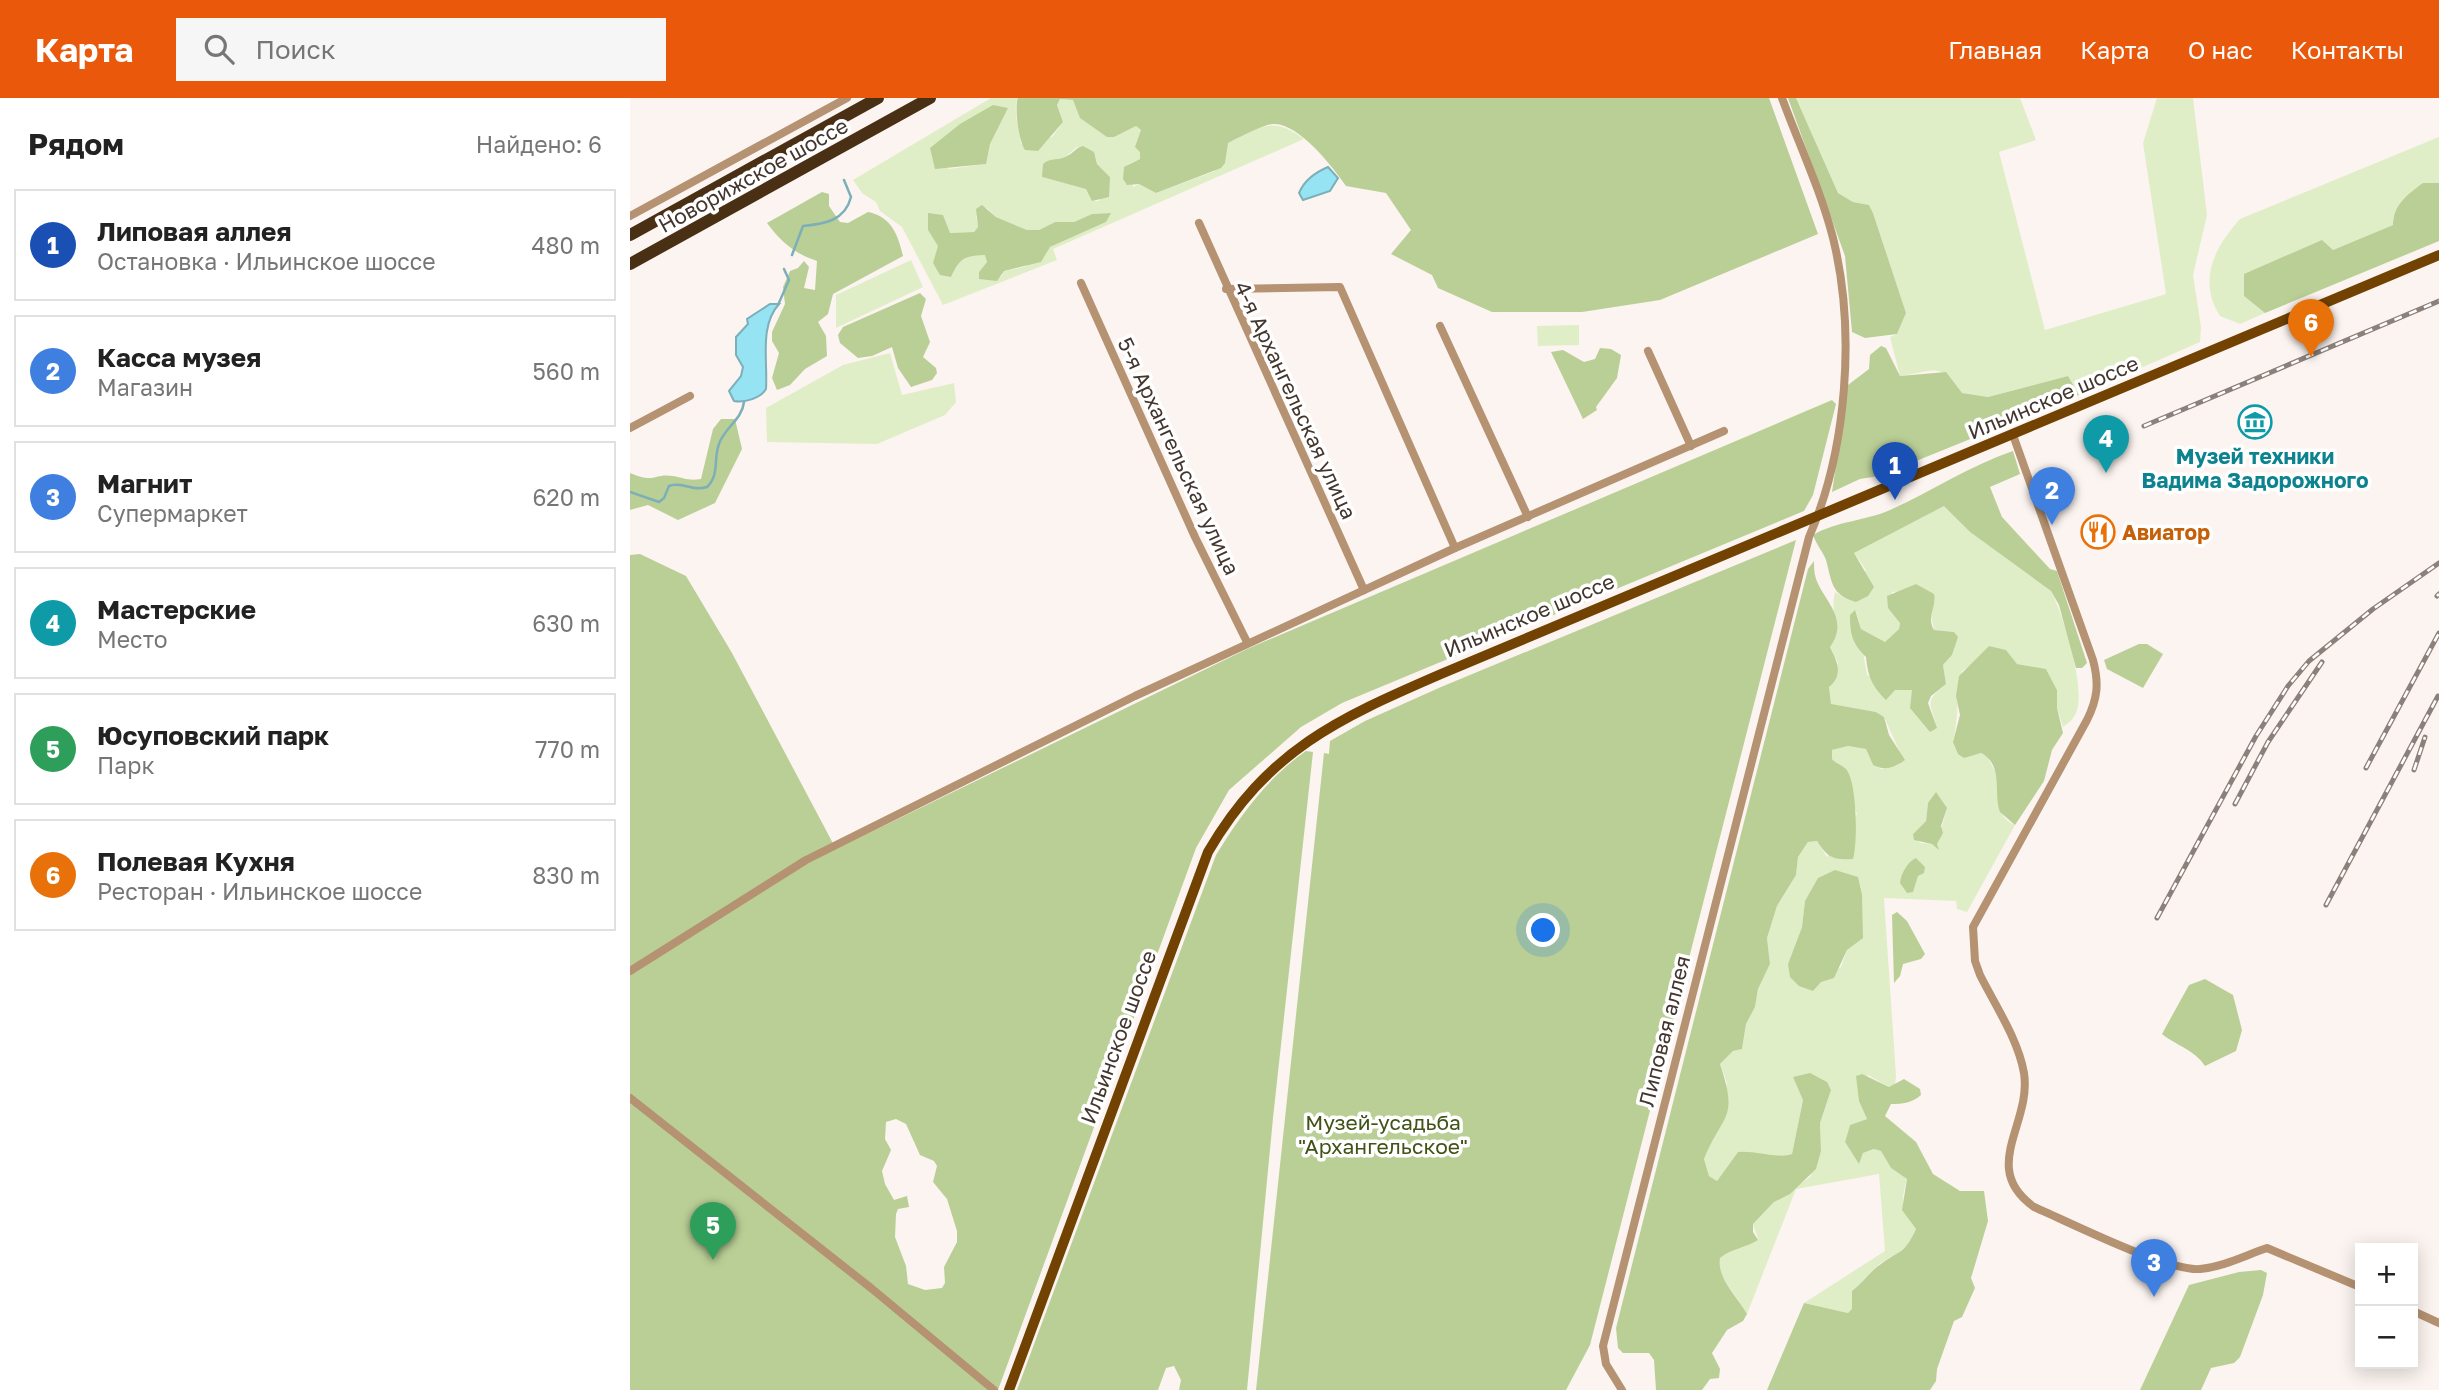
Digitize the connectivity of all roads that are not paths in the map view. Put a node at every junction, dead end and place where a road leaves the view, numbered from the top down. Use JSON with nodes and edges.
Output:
{"nodes":[{"id":1,"x":847,"y":98,"type":"edge"},
{"id":2,"x":878,"y":98,"type":"edge"},
{"id":3,"x":930,"y":98,"type":"edge"},
{"id":4,"x":1782,"y":98,"type":"edge"},
{"id":5,"x":630,"y":216,"type":"edge"},
{"id":6,"x":1199,"y":223,"type":"dead end"},
{"id":7,"x":630,"y":236,"type":"edge"},
{"id":8,"x":2439,"y":255,"type":"edge"},
{"id":9,"x":630,"y":264,"type":"edge"},
{"id":10,"x":1082,"y":283,"type":"dead end"},
{"id":11,"x":1226,"y":289,"type":"junction"},
{"id":12,"x":1440,"y":326,"type":"dead end"},
{"id":13,"x":1648,"y":351,"type":"dead end"},
{"id":14,"x":690,"y":396,"type":"dead end"},
{"id":15,"x":630,"y":428,"type":"edge"},
{"id":16,"x":1724,"y":431,"type":"dead end"},
{"id":17,"x":2013,"y":435,"type":"junction"},
{"id":18,"x":1691,"y":446,"type":"junction"},
{"id":19,"x":1819,"y":516,"type":"junction"},
{"id":20,"x":1528,"y":517,"type":"junction"},
{"id":21,"x":1455,"y":548,"type":"junction"},
{"id":22,"x":1364,"y":590,"type":"junction"},
{"id":23,"x":1247,"y":642,"type":"junction"},
{"id":24,"x":630,"y":971,"type":"edge"},
{"id":25,"x":630,"y":1098,"type":"edge"},
{"id":26,"x":2355,"y":1285,"type":"edge"},
{"id":27,"x":2418,"y":1313,"type":"edge"},
{"id":28,"x":2439,"y":1323,"type":"edge"},
{"id":29,"x":995,"y":1390,"type":"edge"},
{"id":30,"x":1009,"y":1390,"type":"edge"},
{"id":31,"x":1622,"y":1390,"type":"edge"}],
"edges":[{"from":1,"to":5,"type":"street"},
{"from":2,"to":7,"type":"highway","name":"Новорижское шоссе"},
{"from":3,"to":9,"type":"highway","name":"Новорижское шоссе"},
{"from":4,"to":19,"type":"street","name":"Липовая аллея"},
{"from":6,"to":11,"type":"street","name":"4-я Архангельская улица"},
{"from":8,"to":17,"type":"main road","name":"Ильинское шоссе"},
{"from":10,"to":23,"type":"street","name":"5-я Архангельская улица"},
{"from":11,"to":21,"type":"street"},
{"from":11,"to":22,"type":"street","name":"4-я Архангельская улица"},
{"from":12,"to":20,"type":"street"},
{"from":13,"to":18,"type":"street"},
{"from":14,"to":15,"type":"street"},
{"from":16,"to":18,"type":"street"},
{"from":17,"to":19,"type":"main road","name":"Ильинское шоссе"},
{"from":17,"to":26,"type":"street"},
{"from":18,"to":20,"type":"street"},
{"from":19,"to":30,"type":"main road","name":"Ильинское шоссе"},
{"from":19,"to":31,"type":"street","name":"Липовая аллея"},
{"from":20,"to":21,"type":"street"},
{"from":21,"to":22,"type":"street"},
{"from":22,"to":23,"type":"street"},
{"from":23,"to":24,"type":"street"},
{"from":25,"to":29,"type":"street"},
{"from":27,"to":28,"type":"street"}]}
